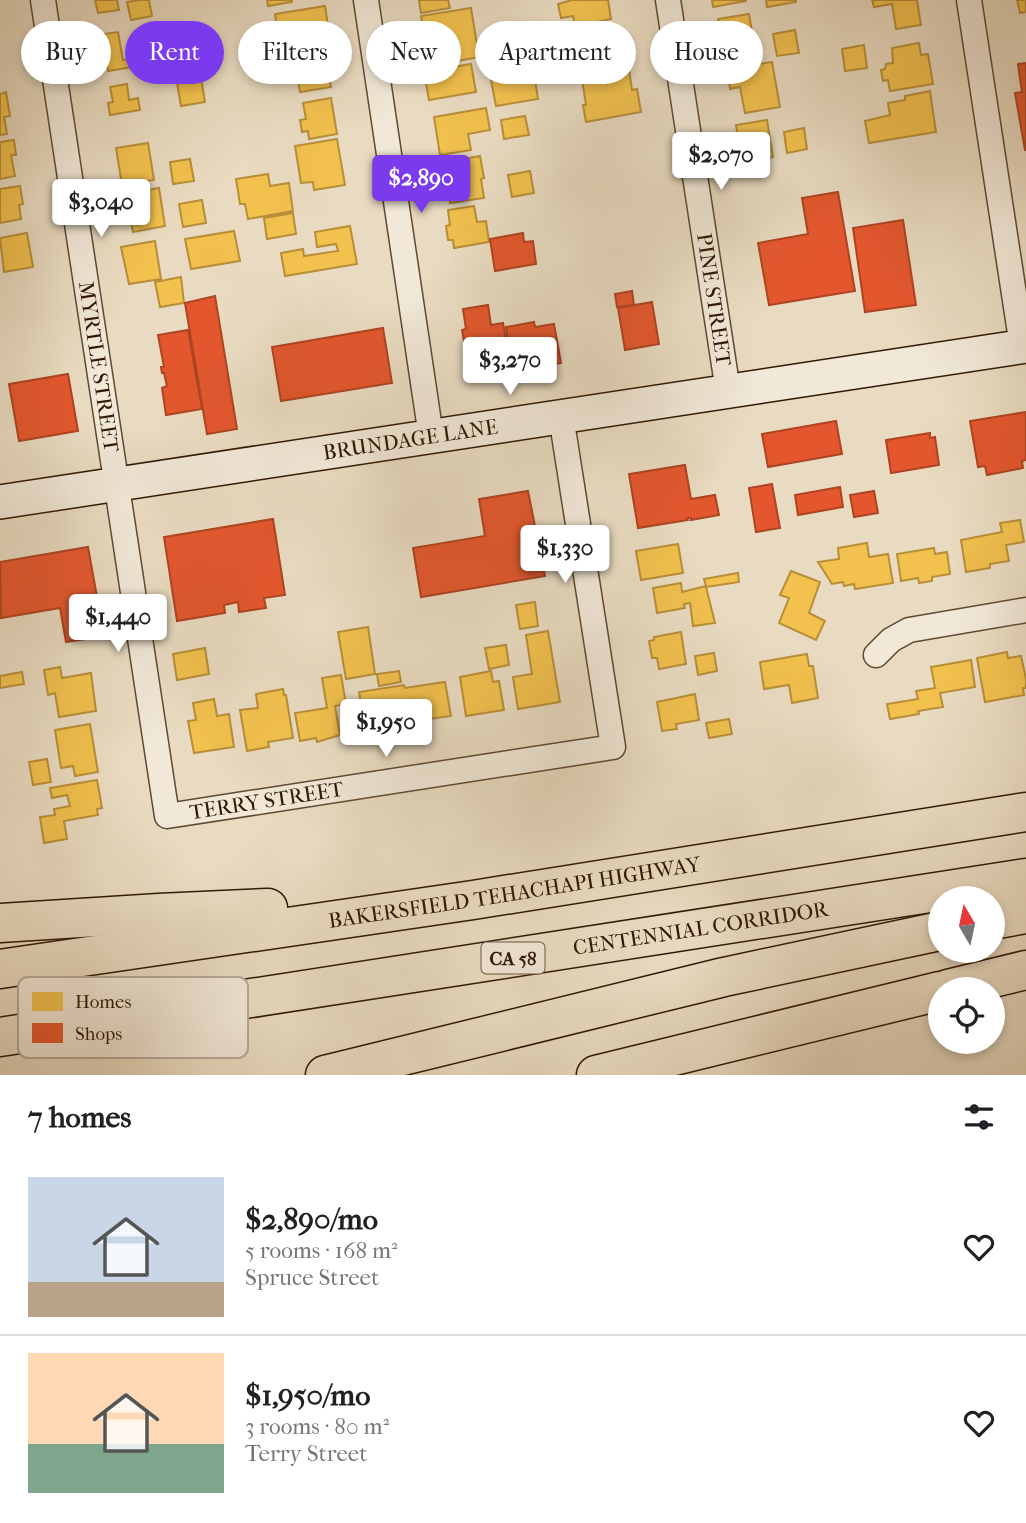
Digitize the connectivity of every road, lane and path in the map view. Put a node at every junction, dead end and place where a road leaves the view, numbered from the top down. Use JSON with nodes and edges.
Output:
{"nodes":[{"id":1,"x":43,"y":0,"type":"edge"},
{"id":2,"x":366,"y":0,"type":"edge"},
{"id":3,"x":668,"y":0,"type":"edge"},
{"id":4,"x":969,"y":0,"type":"edge"},
{"id":5,"x":1024,"y":346,"type":"edge"},
{"id":6,"x":728,"y":391,"type":"junction"},
{"id":7,"x":561,"y":416,"type":"junction"},
{"id":8,"x":431,"y":436,"type":"junction"},
{"id":9,"x":115,"y":485,"type":"junction"},
{"id":10,"x":0,"y":502,"type":"edge"},
{"id":11,"x":1026,"y":610,"type":"edge"},
{"id":12,"x":876,"y":655,"type":"dead end"},
{"id":13,"x":1026,"y":812,"type":"edge"},
{"id":14,"x":167,"y":816,"type":"joint"},
{"id":15,"x":1026,"y":878,"type":"edge"},
{"id":16,"x":473,"y":900,"type":"junction"},
{"id":17,"x":1026,"y":914,"type":"edge"},
{"id":18,"x":1005,"y":918,"type":"edge"},
{"id":19,"x":0,"y":923,"type":"edge"},
{"id":20,"x":928,"y":934,"type":"edge"},
{"id":21,"x":0,"y":969,"type":"edge"},
{"id":22,"x":1026,"y":970,"type":"edge"},
{"id":23,"x":997,"y":977,"type":"edge"},
{"id":24,"x":928,"y":994,"type":"edge"},
{"id":25,"x":248,"y":999,"type":"edge"},
{"id":26,"x":18,"y":1034,"type":"edge"},
{"id":27,"x":0,"y":1037,"type":"edge"},
{"id":28,"x":325,"y":1075,"type":"edge"},
{"id":29,"x":596,"y":1075,"type":"edge"}],
"edges":[{"from":1,"to":9,"type":"street","name":"MYRTLE STREET"},
{"from":2,"to":8,"type":"street"},
{"from":3,"to":6,"type":"street","name":"PINE STREET"},
{"from":4,"to":5,"type":"street"},
{"from":5,"to":6,"type":"main road","name":"BRUNDAGE LANE"},
{"from":6,"to":7,"type":"main road","name":"BRUNDAGE LANE"},
{"from":7,"to":8,"type":"main road","name":"BRUNDAGE LANE"},
{"from":7,"to":14,"type":"street","name":"TERRY STREET"},
{"from":8,"to":9,"type":"main road","name":"BRUNDAGE LANE"},
{"from":9,"to":10,"type":"main road","name":"BRUNDAGE LANE"},
{"from":9,"to":14,"type":"street","name":"MYRTLE STREET"},
{"from":11,"to":12,"type":"street"},
{"from":13,"to":16,"type":"highway","name":"BAKERSFIELD TEHACHAPI HIGHWAY"},
{"from":15,"to":25,"type":"highway","name":"CENTENNIAL CORRIDOR","number":"CA 58"},
{"from":16,"to":19,"type":"highway"},
{"from":16,"to":21,"type":"highway","name":"BAKERSFIELD TEHACHAPI HIGHWAY"},
{"from":17,"to":18,"type":"highway"},
{"from":20,"to":28,"type":"highway"},
{"from":22,"to":23,"type":"highway"},
{"from":24,"to":29,"type":"highway"},
{"from":26,"to":27,"type":"highway","name":"CENTENNIAL CORRIDOR","number":"CA 58"}]}
